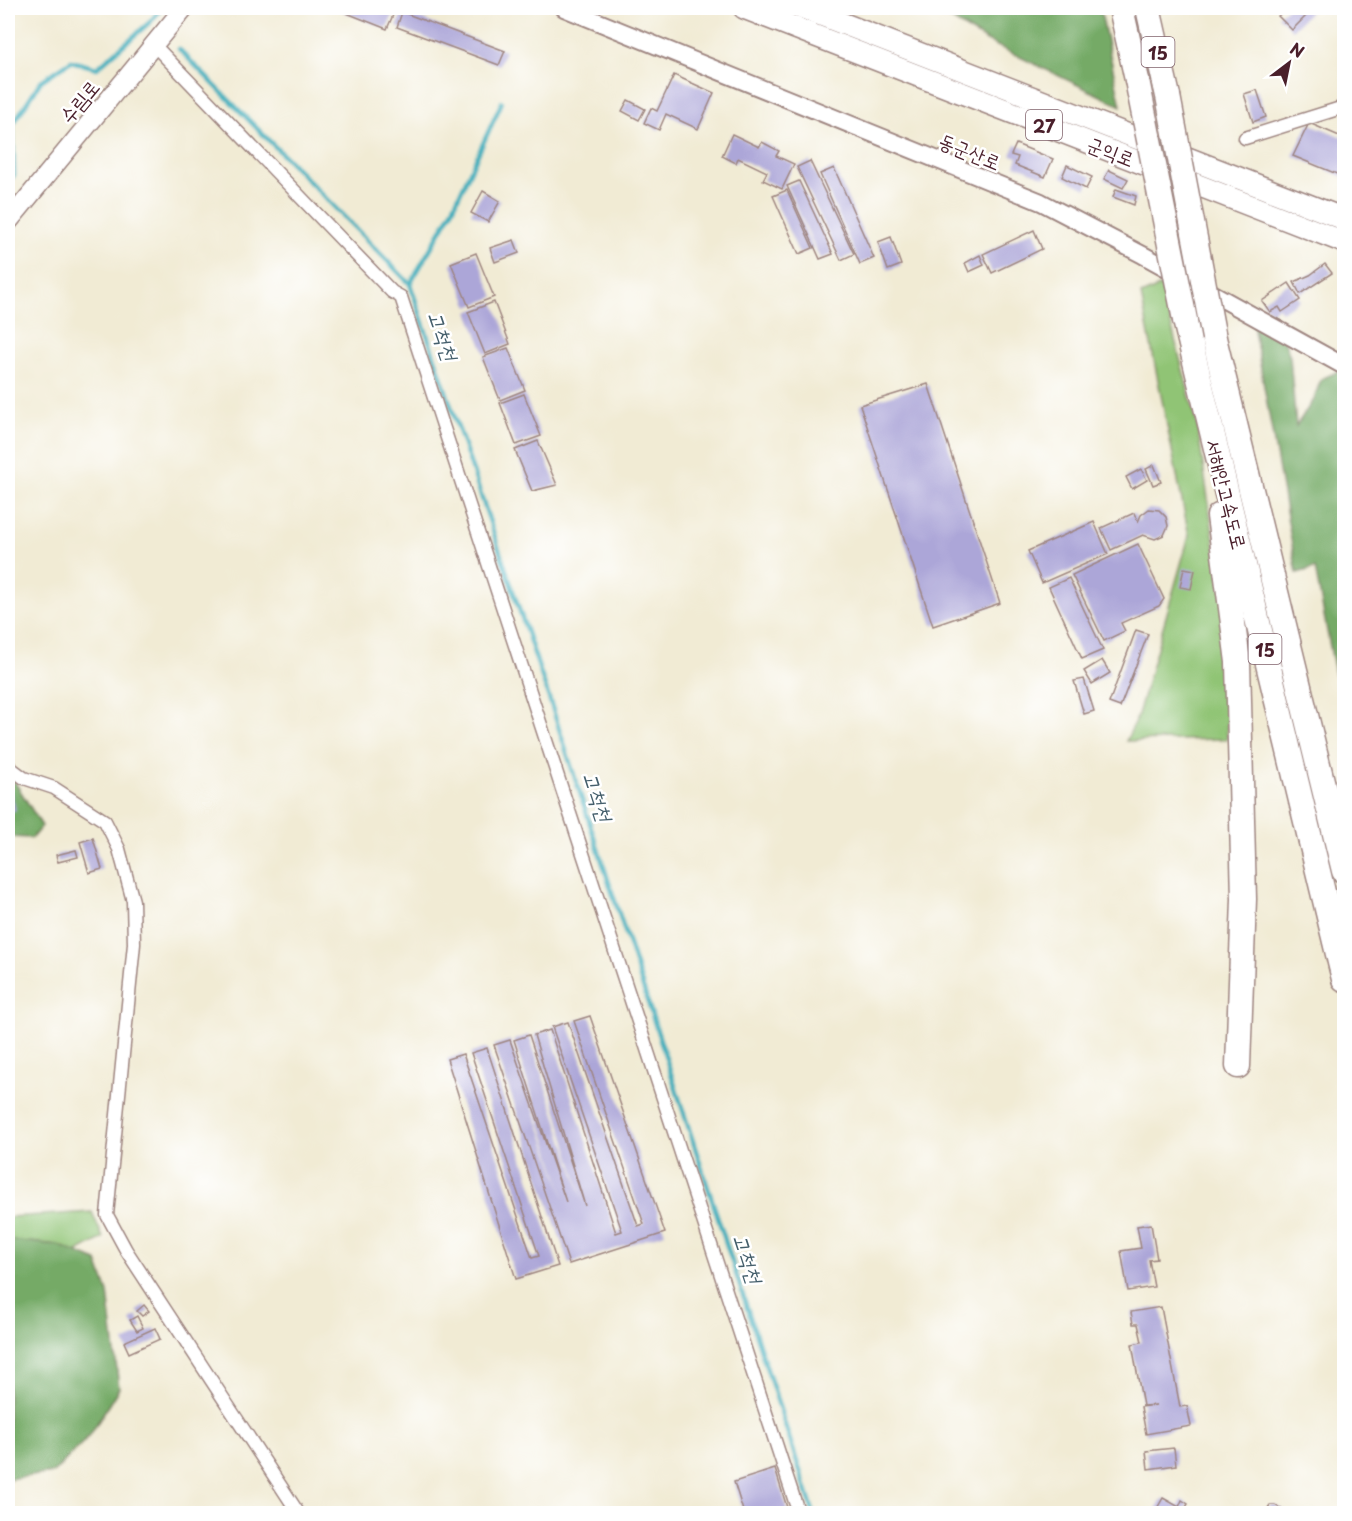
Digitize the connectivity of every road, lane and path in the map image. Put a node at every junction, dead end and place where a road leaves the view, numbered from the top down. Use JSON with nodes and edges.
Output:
{"nodes":[{"id":1,"x":184,"y":8,"type":"edge"},
{"id":2,"x":564,"y":8,"type":"edge"},
{"id":3,"x":744,"y":8,"type":"edge"},
{"id":4,"x":804,"y":8,"type":"edge"},
{"id":5,"x":1121,"y":8,"type":"edge"},
{"id":6,"x":1148,"y":8,"type":"edge"},
{"id":7,"x":154,"y":45,"type":"junction"},
{"id":8,"x":1344,"y":107,"type":"edge"},
{"id":9,"x":1245,"y":138,"type":"dead end"},
{"id":10,"x":1344,"y":219,"type":"edge"},
{"id":11,"x":8,"y":222,"type":"edge"},
{"id":12,"x":1344,"y":242,"type":"edge"},
{"id":13,"x":1344,"y":366,"type":"edge"},
{"id":14,"x":1203,"y":392,"type":"junction"},
{"id":15,"x":8,"y":766,"type":"edge"},
{"id":16,"x":1344,"y":871,"type":"edge"},
{"id":17,"x":1344,"y":979,"type":"edge"},
{"id":18,"x":1238,"y":1066,"type":"dead end"},
{"id":19,"x":299,"y":1514,"type":"edge"},
{"id":20,"x":799,"y":1514,"type":"edge"}],
"edges":[{"from":1,"to":7,"type":"main road","name":"수림로"},
{"from":2,"to":13,"type":"street","name":"동군산로"},
{"from":3,"to":12,"type":"highway","name":"군익로","number":"27"},
{"from":4,"to":10,"type":"highway","name":"군익로","number":"27"},
{"from":5,"to":14,"type":"highway","name":"서해안고속도로","number":"15","bridge":true},
{"from":6,"to":16,"type":"highway","name":"서해안고속도로","number":"15","bridge":true},
{"from":7,"to":11,"type":"main road","name":"수림로"},
{"from":7,"to":20,"type":"street"},
{"from":8,"to":9,"type":"street"},
{"from":14,"to":17,"type":"highway","name":"서해안고속도로","number":"15"},
{"from":14,"to":18,"type":"highway"},
{"from":15,"to":19,"type":"street"}]}
